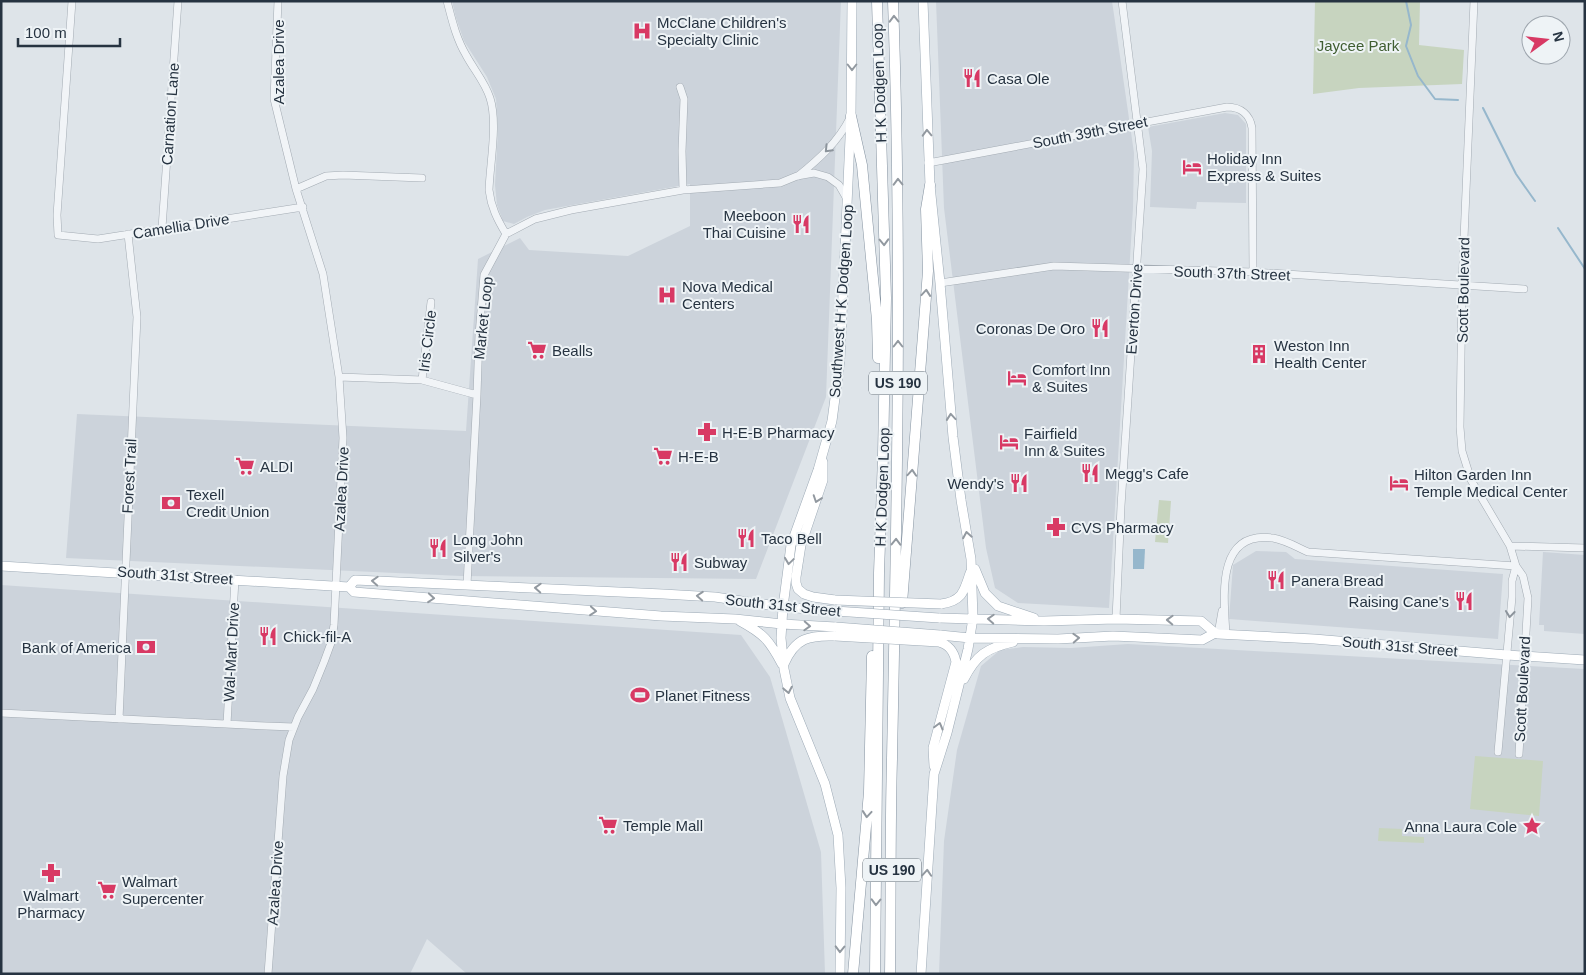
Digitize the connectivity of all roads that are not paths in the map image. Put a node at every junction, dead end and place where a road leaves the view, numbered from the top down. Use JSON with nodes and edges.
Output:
{"nodes":[{"id":1,"x":72,"y":1,"type":"edge"},
{"id":2,"x":178,"y":1,"type":"edge"},
{"id":3,"x":278,"y":1,"type":"edge"},
{"id":4,"x":447,"y":1,"type":"edge"},
{"id":5,"x":852,"y":1,"type":"edge"},
{"id":6,"x":877,"y":1,"type":"edge"},
{"id":7,"x":893,"y":1,"type":"edge"},
{"id":8,"x":923,"y":1,"type":"edge"},
{"id":9,"x":1122,"y":1,"type":"edge"},
{"id":10,"x":1474,"y":1,"type":"edge"},
{"id":11,"x":680,"y":87,"type":"dead end"},
{"id":12,"x":851,"y":116,"type":"junction"},
{"id":13,"x":1138,"y":123,"type":"junction"},
{"id":14,"x":928,"y":162,"type":"junction"},
{"id":15,"x":797,"y":176,"type":"junction"},
{"id":16,"x":422,"y":178,"type":"dead end"},
{"id":17,"x":930,"y":185,"type":"junction"},
{"id":18,"x":296,"y":189,"type":"junction"},
{"id":19,"x":683,"y":190,"type":"junction"},
{"id":20,"x":848,"y":201,"type":"junction"},
{"id":21,"x":303,"y":207,"type":"junction"},
{"id":22,"x":162,"y":228,"type":"junction"},
{"id":23,"x":128,"y":234,"type":"junction"},
{"id":24,"x":506,"y":234,"type":"junction"},
{"id":25,"x":1137,"y":269,"type":"junction"},
{"id":26,"x":1253,"y":272,"type":"junction"},
{"id":27,"x":940,"y":283,"type":"junction"},
{"id":28,"x":1462,"y":286,"type":"junction"},
{"id":29,"x":1524,"y":289,"type":"dead end"},
{"id":30,"x":431,"y":302,"type":"dead end"},
{"id":31,"x":338,"y":377,"type":"junction"},
{"id":32,"x":422,"y":380,"type":"junction"},
{"id":33,"x":477,"y":395,"type":"junction"},
{"id":34,"x":823,"y":452,"type":"junction"},
{"id":35,"x":883,"y":456,"type":"junction"},
{"id":36,"x":1510,"y":546,"type":"junction"},
{"id":37,"x":1585,"y":548,"type":"edge"},
{"id":38,"x":972,"y":563,"type":"junction"},
{"id":39,"x":1,"y":566,"type":"edge"},
{"id":40,"x":1516,"y":566,"type":"junction"},
{"id":41,"x":125,"y":572,"type":"junction"},
{"id":42,"x":879,"y":573,"type":"junction"},
{"id":43,"x":235,"y":579,"type":"junction"},
{"id":44,"x":467,"y":585,"type":"junction"},
{"id":45,"x":336,"y":586,"type":"junction"},
{"id":46,"x":349,"y":587,"type":"junction"},
{"id":47,"x":783,"y":607,"type":"junction"},
{"id":48,"x":973,"y":618,"type":"junction"},
{"id":49,"x":735,"y":619,"type":"junction"},
{"id":50,"x":1116,"y":619,"type":"junction"},
{"id":51,"x":1044,"y":621,"type":"junction"},
{"id":52,"x":782,"y":624,"type":"junction"},
{"id":53,"x":836,"y":632,"type":"junction"},
{"id":54,"x":1220,"y":633,"type":"junction"},
{"id":55,"x":939,"y":638,"type":"junction"},
{"id":56,"x":970,"y":638,"type":"junction"},
{"id":57,"x":1058,"y":639,"type":"junction"},
{"id":58,"x":1507,"y":655,"type":"junction"},
{"id":59,"x":1524,"y":656,"type":"junction"},
{"id":60,"x":1585,"y":660,"type":"edge"},
{"id":61,"x":784,"y":667,"type":"junction"},
{"id":62,"x":956,"y":698,"type":"junction"},
{"id":63,"x":1,"y":713,"type":"edge"},
{"id":64,"x":119,"y":719,"type":"junction"},
{"id":65,"x":227,"y":724,"type":"junction"},
{"id":66,"x":294,"y":726,"type":"junction"},
{"id":67,"x":1498,"y":752,"type":"dead end"},
{"id":68,"x":1519,"y":754,"type":"dead end"},
{"id":69,"x":892,"y":766,"type":"junction"},
{"id":70,"x":934,"y":774,"type":"junction"},
{"id":71,"x":268,"y":974,"type":"edge"},
{"id":72,"x":840,"y":974,"type":"edge"},
{"id":73,"x":853,"y":974,"type":"edge"},
{"id":74,"x":875,"y":974,"type":"edge"},
{"id":75,"x":890,"y":974,"type":"edge"},
{"id":76,"x":920,"y":974,"type":"edge"}],
"edges":[{"from":1,"to":23,"type":"street","name":"Camellia Drive"},
{"from":2,"to":22,"type":"street","name":"Carnation Lane"},
{"from":3,"to":18,"type":"street","name":"Azalea Drive"},
{"from":4,"to":24,"type":"street"},
{"from":5,"to":12,"type":"main road","name":"Southwest H K Dodgen Loop","one_way":true},
{"from":6,"to":35,"type":"highway","name":"H K Dodgen Loop","number":"US 190","one_way":true},
{"from":69,"to":7,"type":"highway","name":"H K Dodgen Loop","number":"US 190","one_way":true},
{"from":14,"to":8,"type":"main road","one_way":true},
{"from":9,"to":13,"type":"street","name":"Everton Drive"},
{"from":10,"to":28,"type":"street","name":"Scott Boulevard"},
{"from":11,"to":19,"type":"street"},
{"from":12,"to":15,"type":"street","one_way":true},
{"from":12,"to":20,"type":"main road","name":"Southwest H K Dodgen Loop"},
{"from":12,"to":35,"type":"highway"},
{"from":13,"to":14,"type":"street","name":"South 39th Street"},
{"from":13,"to":25,"type":"street","name":"Everton Drive"},
{"from":13,"to":26,"type":"street","name":"South 39th Street"},
{"from":14,"to":17,"type":"main road"},
{"from":15,"to":19,"type":"street"},
{"from":15,"to":20,"type":"street"},
{"from":16,"to":18,"type":"street"},
{"from":17,"to":27,"type":"main road"},
{"from":69,"to":17,"type":"highway","one_way":true},
{"from":18,"to":21,"type":"street","name":"Azalea Drive"},
{"from":19,"to":24,"type":"street"},
{"from":20,"to":34,"type":"main road","name":"Southwest H K Dodgen Loop"},
{"from":21,"to":22,"type":"street","name":"Camellia Drive"},
{"from":21,"to":31,"type":"street","name":"Azalea Drive"},
{"from":22,"to":23,"type":"street","name":"Camellia Drive"},
{"from":23,"to":41,"type":"street","name":"Forest Trail"},
{"from":24,"to":33,"type":"street","name":"Market Loop"},
{"from":25,"to":26,"type":"street","name":"South 37th Street"},
{"from":25,"to":27,"type":"street","name":"South 37th Street"},
{"from":25,"to":50,"type":"street","name":"Everton Drive"},
{"from":26,"to":28,"type":"street","name":"South 37th Street"},
{"from":38,"to":27,"type":"main road","one_way":true},
{"from":28,"to":29,"type":"street","name":"South 37th Street"},
{"from":28,"to":36,"type":"street","name":"Scott Boulevard"},
{"from":30,"to":32,"type":"street","name":"Iris Circle"},
{"from":31,"to":32,"type":"street"},
{"from":31,"to":45,"type":"street","name":"Azalea Drive"},
{"from":32,"to":33,"type":"street"},
{"from":33,"to":44,"type":"street","name":"Market Loop"},
{"from":34,"to":38,"type":"main road","one_way":true,"bridge":true},
{"from":34,"to":47,"type":"main road","name":"Southwest H K Dodgen Loop","one_way":true},
{"from":35,"to":42,"type":"highway","name":"H K Dodgen Loop","number":"US 190"},
{"from":36,"to":37,"type":"street"},
{"from":36,"to":40,"type":"street","name":"Scott Boulevard"},
{"from":38,"to":48,"type":"main road"},
{"from":38,"to":51,"type":"main road"},
{"from":39,"to":41,"type":"main road","name":"South 31st Street"},
{"from":40,"to":54,"type":"street"},
{"from":40,"to":58,"type":"street","name":"Scott Boulevard","one_way":true},
{"from":40,"to":59,"type":"street","name":"Scott Boulevard"},
{"from":41,"to":43,"type":"main road","name":"South 31st Street"},
{"from":41,"to":64,"type":"street","name":"Forest Trail"},
{"from":42,"to":73,"type":"highway","one_way":true},
{"from":42,"to":74,"type":"highway","name":"H K Dodgen Loop","number":"US 190","one_way":true},
{"from":43,"to":45,"type":"main road","name":"South 31st Street"},
{"from":43,"to":65,"type":"street","name":"Wal-Mart Drive"},
{"from":44,"to":46,"type":"main road","name":"South 31st Street","one_way":true},
{"from":47,"to":44,"type":"main road","name":"South 31st Street","one_way":true},
{"from":45,"to":46,"type":"main road","name":"South 31st Street"},
{"from":45,"to":66,"type":"street","name":"Azalea Drive"},
{"from":46,"to":49,"type":"main road","name":"South 31st Street","one_way":true},
{"from":47,"to":48,"type":"main road","name":"South 31st Street","bridge":true},
{"from":47,"to":52,"type":"main road","name":"Southwest H K Dodgen Loop"},
{"from":51,"to":48,"type":"main road","name":"South 31st Street","one_way":true},
{"from":48,"to":56,"type":"main road"},
{"from":49,"to":52,"type":"main road","name":"South 31st Street"},
{"from":49,"to":61,"type":"main road"},
{"from":50,"to":51,"type":"main road","name":"South 31st Street"},
{"from":54,"to":50,"type":"main road","name":"South 31st Street","one_way":true},
{"from":52,"to":53,"type":"main road","name":"South 31st Street","one_way":true},
{"from":52,"to":61,"type":"main road","name":"Southwest H K Dodgen Loop"},
{"from":53,"to":55,"type":"main road","name":"South 31st Street","bridge":true},
{"from":53,"to":61,"type":"main road"},
{"from":57,"to":54,"type":"main road","name":"South 31st Street","one_way":true},
{"from":54,"to":58,"type":"main road","name":"South 31st Street"},
{"from":55,"to":56,"type":"main road","name":"South 31st Street"},
{"from":70,"to":55,"type":"main road","one_way":true},
{"from":56,"to":57,"type":"main road","name":"South 31st Street"},
{"from":56,"to":62,"type":"main road"},
{"from":57,"to":62,"type":"main road"},
{"from":58,"to":59,"type":"main road","name":"South 31st Street"},
{"from":58,"to":67,"type":"street","name":"Scott Boulevard"},
{"from":59,"to":60,"type":"main road","name":"South 31st Street"},
{"from":59,"to":68,"type":"street","name":"Scott Boulevard"},
{"from":61,"to":72,"type":"main road","name":"Southwest H K Dodgen Loop","one_way":true},
{"from":62,"to":70,"type":"main road"},
{"from":63,"to":64,"type":"street"},
{"from":64,"to":65,"type":"street"},
{"from":65,"to":66,"type":"street"},
{"from":66,"to":71,"type":"street","name":"Azalea Drive"},
{"from":69,"to":75,"type":"highway","name":"H K Dodgen Loop","number":"US 190"},
{"from":76,"to":70,"type":"main road","one_way":true}]}
